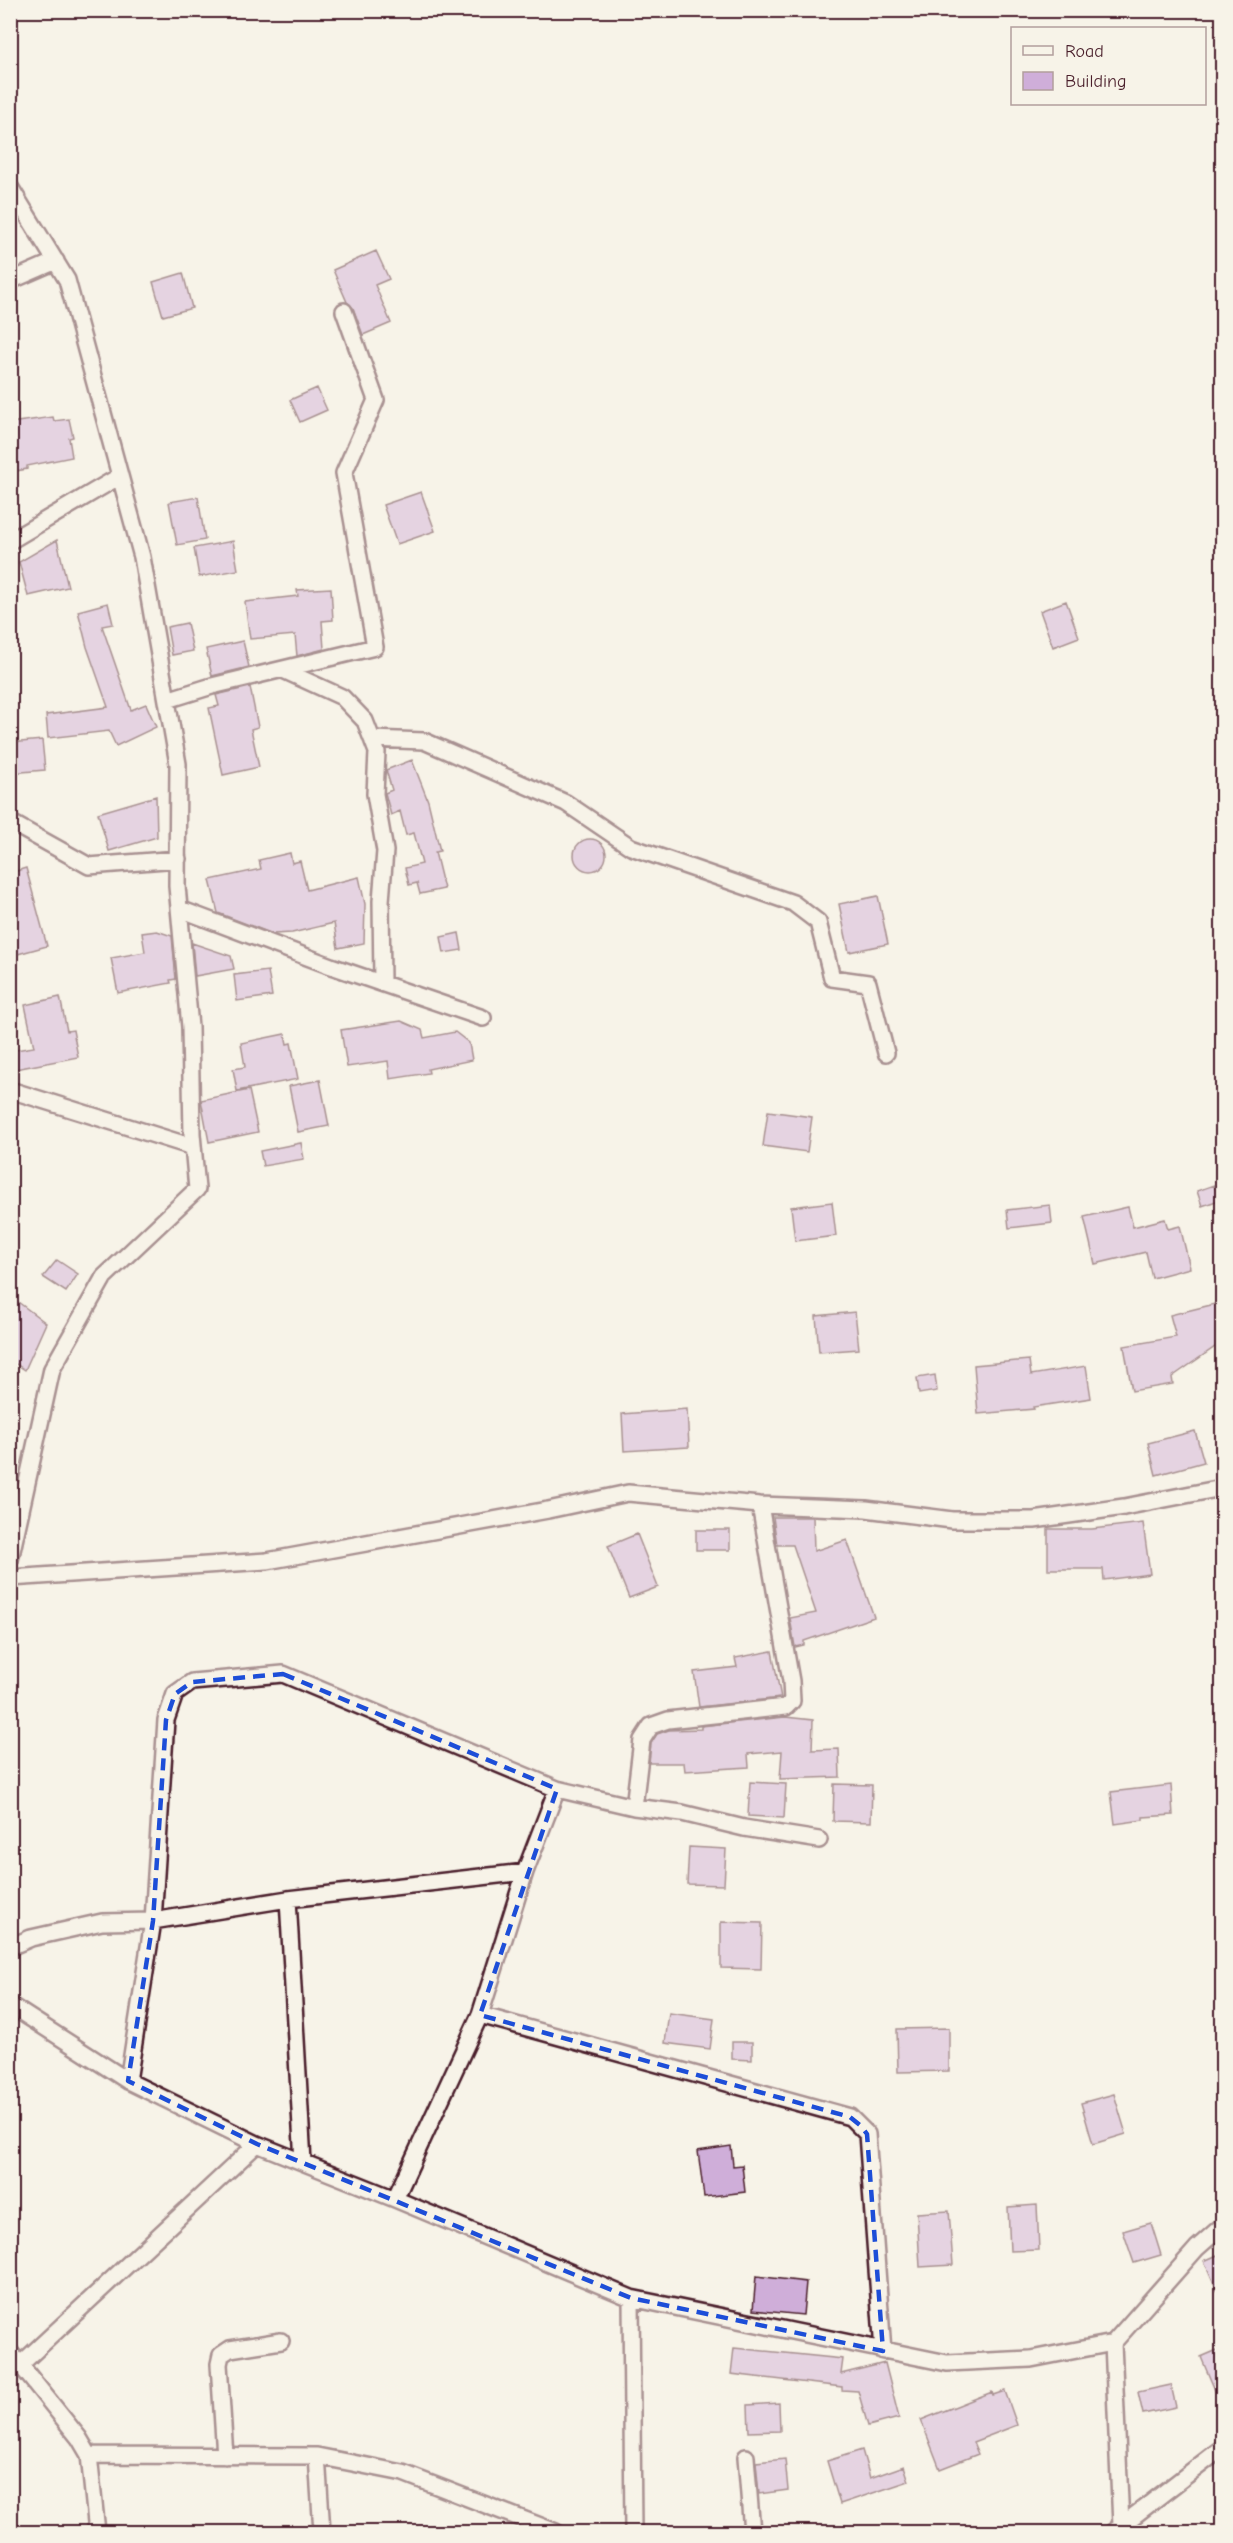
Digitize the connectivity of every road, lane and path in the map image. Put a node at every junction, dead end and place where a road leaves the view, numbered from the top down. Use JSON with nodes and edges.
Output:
{"nodes":[{"id":1,"x":10,"y":187,"type":"edge"},
{"id":2,"x":56,"y":261,"type":"junction"},
{"id":3,"x":10,"y":281,"type":"edge"},
{"id":4,"x":344,"y":312,"type":"dead end"},
{"id":5,"x":120,"y":476,"type":"junction"},
{"id":6,"x":10,"y":541,"type":"edge"},
{"id":7,"x":283,"y":670,"type":"junction"},
{"id":8,"x":167,"y":700,"type":"junction"},
{"id":9,"x":372,"y":739,"type":"junction"},
{"id":10,"x":10,"y":822,"type":"edge"},
{"id":11,"x":178,"y":859,"type":"junction"},
{"id":12,"x":180,"y":909,"type":"junction"},
{"id":13,"x":382,"y":983,"type":"junction"},
{"id":14,"x":483,"y":1018,"type":"dead end"},
{"id":15,"x":886,"y":1053,"type":"dead end"},
{"id":16,"x":10,"y":1090,"type":"edge"},
{"id":17,"x":193,"y":1147,"type":"junction"},
{"id":18,"x":1222,"y":1488,"type":"edge"},
{"id":19,"x":760,"y":1505,"type":"junction"},
{"id":20,"x":10,"y":1560,"type":"edge"},
{"id":21,"x":10,"y":1578,"type":"edge"},
{"id":22,"x":557,"y":1789,"type":"junction"},
{"id":23,"x":634,"y":1808,"type":"junction"},
{"id":24,"x":819,"y":1840,"type":"dead end"},
{"id":25,"x":525,"y":1872,"type":"junction"},
{"id":26,"x":288,"y":1899,"type":"junction"},
{"id":27,"x":153,"y":1921,"type":"junction"},
{"id":28,"x":10,"y":1947,"type":"edge"},
{"id":29,"x":10,"y":2005,"type":"edge"},
{"id":30,"x":480,"y":2015,"type":"junction"},
{"id":31,"x":128,"y":2081,"type":"junction"},
{"id":32,"x":257,"y":2144,"type":"junction"},
{"id":33,"x":303,"y":2162,"type":"junction"},
{"id":34,"x":395,"y":2199,"type":"junction"},
{"id":35,"x":1222,"y":2226,"type":"edge"},
{"id":36,"x":632,"y":2298,"type":"junction"},
{"id":37,"x":281,"y":2341,"type":"dead end"},
{"id":38,"x":1113,"y":2343,"type":"junction"},
{"id":39,"x":883,"y":2351,"type":"junction"},
{"id":40,"x":15,"y":2358,"type":"edge"},
{"id":41,"x":1222,"y":2448,"type":"edge"},
{"id":42,"x":89,"y":2455,"type":"junction"},
{"id":43,"x":225,"y":2456,"type":"junction"},
{"id":44,"x":317,"y":2456,"type":"junction"},
{"id":45,"x":746,"y":2457,"type":"dead end"},
{"id":46,"x":1117,"y":2528,"type":"edge"},
{"id":47,"x":97,"y":2532,"type":"edge"},
{"id":48,"x":322,"y":2532,"type":"edge"},
{"id":49,"x":556,"y":2532,"type":"edge"},
{"id":50,"x":633,"y":2532,"type":"edge"},
{"id":51,"x":752,"y":2532,"type":"edge"}],
"edges":[{"from":1,"to":2,"type":"street"},
{"from":2,"to":3,"type":"street"},
{"from":2,"to":5,"type":"street"},
{"from":4,"to":7,"type":"street"},
{"from":5,"to":6,"type":"street"},
{"from":5,"to":8,"type":"street"},
{"from":7,"to":8,"type":"street"},
{"from":7,"to":9,"type":"street"},
{"from":8,"to":11,"type":"street"},
{"from":9,"to":13,"type":"street"},
{"from":9,"to":15,"type":"street"},
{"from":10,"to":11,"type":"street"},
{"from":11,"to":12,"type":"street"},
{"from":12,"to":13,"type":"street"},
{"from":12,"to":17,"type":"street"},
{"from":13,"to":14,"type":"street"},
{"from":16,"to":17,"type":"street"},
{"from":17,"to":20,"type":"street"},
{"from":18,"to":19,"type":"street"},
{"from":19,"to":21,"type":"street"},
{"from":19,"to":23,"type":"street"},
{"from":22,"to":23,"type":"street"},
{"from":22,"to":25,"type":"street"},
{"from":22,"to":27,"type":"street"},
{"from":23,"to":24,"type":"street"},
{"from":25,"to":26,"type":"street"},
{"from":25,"to":30,"type":"street"},
{"from":26,"to":27,"type":"street"},
{"from":26,"to":33,"type":"street"},
{"from":27,"to":28,"type":"street"},
{"from":27,"to":31,"type":"street"},
{"from":29,"to":31,"type":"street"},
{"from":30,"to":34,"type":"street"},
{"from":30,"to":39,"type":"street"},
{"from":31,"to":32,"type":"street"},
{"from":32,"to":33,"type":"street"},
{"from":32,"to":40,"type":"street"},
{"from":33,"to":34,"type":"street"},
{"from":34,"to":36,"type":"street"},
{"from":35,"to":38,"type":"street"},
{"from":36,"to":39,"type":"street"},
{"from":36,"to":50,"type":"street"},
{"from":37,"to":43,"type":"street"},
{"from":38,"to":39,"type":"street"},
{"from":38,"to":46,"type":"street"},
{"from":40,"to":42,"type":"street"},
{"from":41,"to":46,"type":"street"},
{"from":42,"to":43,"type":"street"},
{"from":42,"to":47,"type":"street"},
{"from":43,"to":44,"type":"street"},
{"from":44,"to":48,"type":"street"},
{"from":44,"to":49,"type":"street"},
{"from":45,"to":51,"type":"street"}]}
